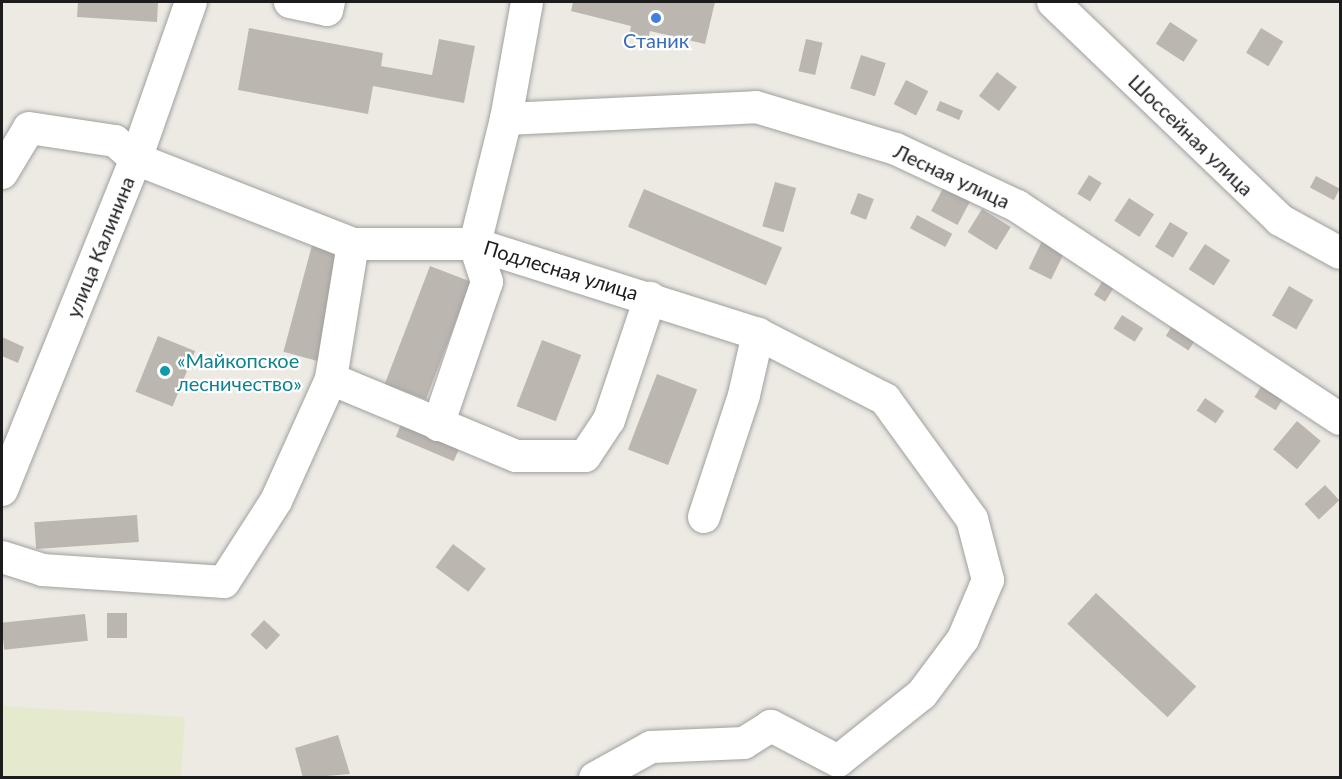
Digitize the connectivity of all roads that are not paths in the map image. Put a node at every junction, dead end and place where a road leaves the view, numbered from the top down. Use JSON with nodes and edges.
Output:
{"nodes":[{"id":1,"x":191,"y":2,"type":"edge"},
{"id":2,"x":290,"y":2,"type":"edge"},
{"id":3,"x":329,"y":2,"type":"edge"},
{"id":4,"x":527,"y":2,"type":"edge"},
{"id":5,"x":1053,"y":2,"type":"edge"},
{"id":6,"x":506,"y":119,"type":"junction"},
{"id":7,"x":136,"y":159,"type":"junction"},
{"id":8,"x":2,"y":173,"type":"edge"},
{"id":9,"x":475,"y":243,"type":"junction"},
{"id":10,"x":353,"y":244,"type":"junction"},
{"id":11,"x":1341,"y":253,"type":"edge"},
{"id":12,"x":650,"y":298,"type":"junction"},
{"id":13,"x":758,"y":334,"type":"junction"},
{"id":14,"x":331,"y":379,"type":"junction"},
{"id":15,"x":1341,"y":419,"type":"edge"},
{"id":16,"x":438,"y":425,"type":"junction"},
{"id":17,"x":2,"y":490,"type":"edge"},
{"id":18,"x":704,"y":517,"type":"dead end"},
{"id":19,"x":2,"y":557,"type":"edge"},
{"id":20,"x":839,"y":770,"type":"edge"},
{"id":21,"x":595,"y":777,"type":"edge"}],
"edges":[{"from":1,"to":7,"type":"street","name":"улица Калинина"},
{"from":2,"to":3,"type":"street"},
{"from":4,"to":6,"type":"street"},
{"from":5,"to":11,"type":"street","name":"Шоссейная улица"},
{"from":6,"to":9,"type":"street"},
{"from":6,"to":15,"type":"street","name":"Лесная улица"},
{"from":7,"to":8,"type":"street","name":"Подлесная улица"},
{"from":7,"to":10,"type":"street","name":"Подлесная улица"},
{"from":7,"to":17,"type":"street","name":"улица Калинина"},
{"from":9,"to":10,"type":"street","name":"Подлесная улица"},
{"from":9,"to":12,"type":"street","name":"Подлесная улица"},
{"from":9,"to":16,"type":"street"},
{"from":10,"to":14,"type":"street"},
{"from":12,"to":13,"type":"street","name":"Подлесная улица"},
{"from":12,"to":16,"type":"street"},
{"from":13,"to":18,"type":"street"},
{"from":13,"to":20,"type":"street","name":"Подлесная улица"},
{"from":14,"to":16,"type":"street"},
{"from":14,"to":19,"type":"street"},
{"from":20,"to":21,"type":"street"}]}
